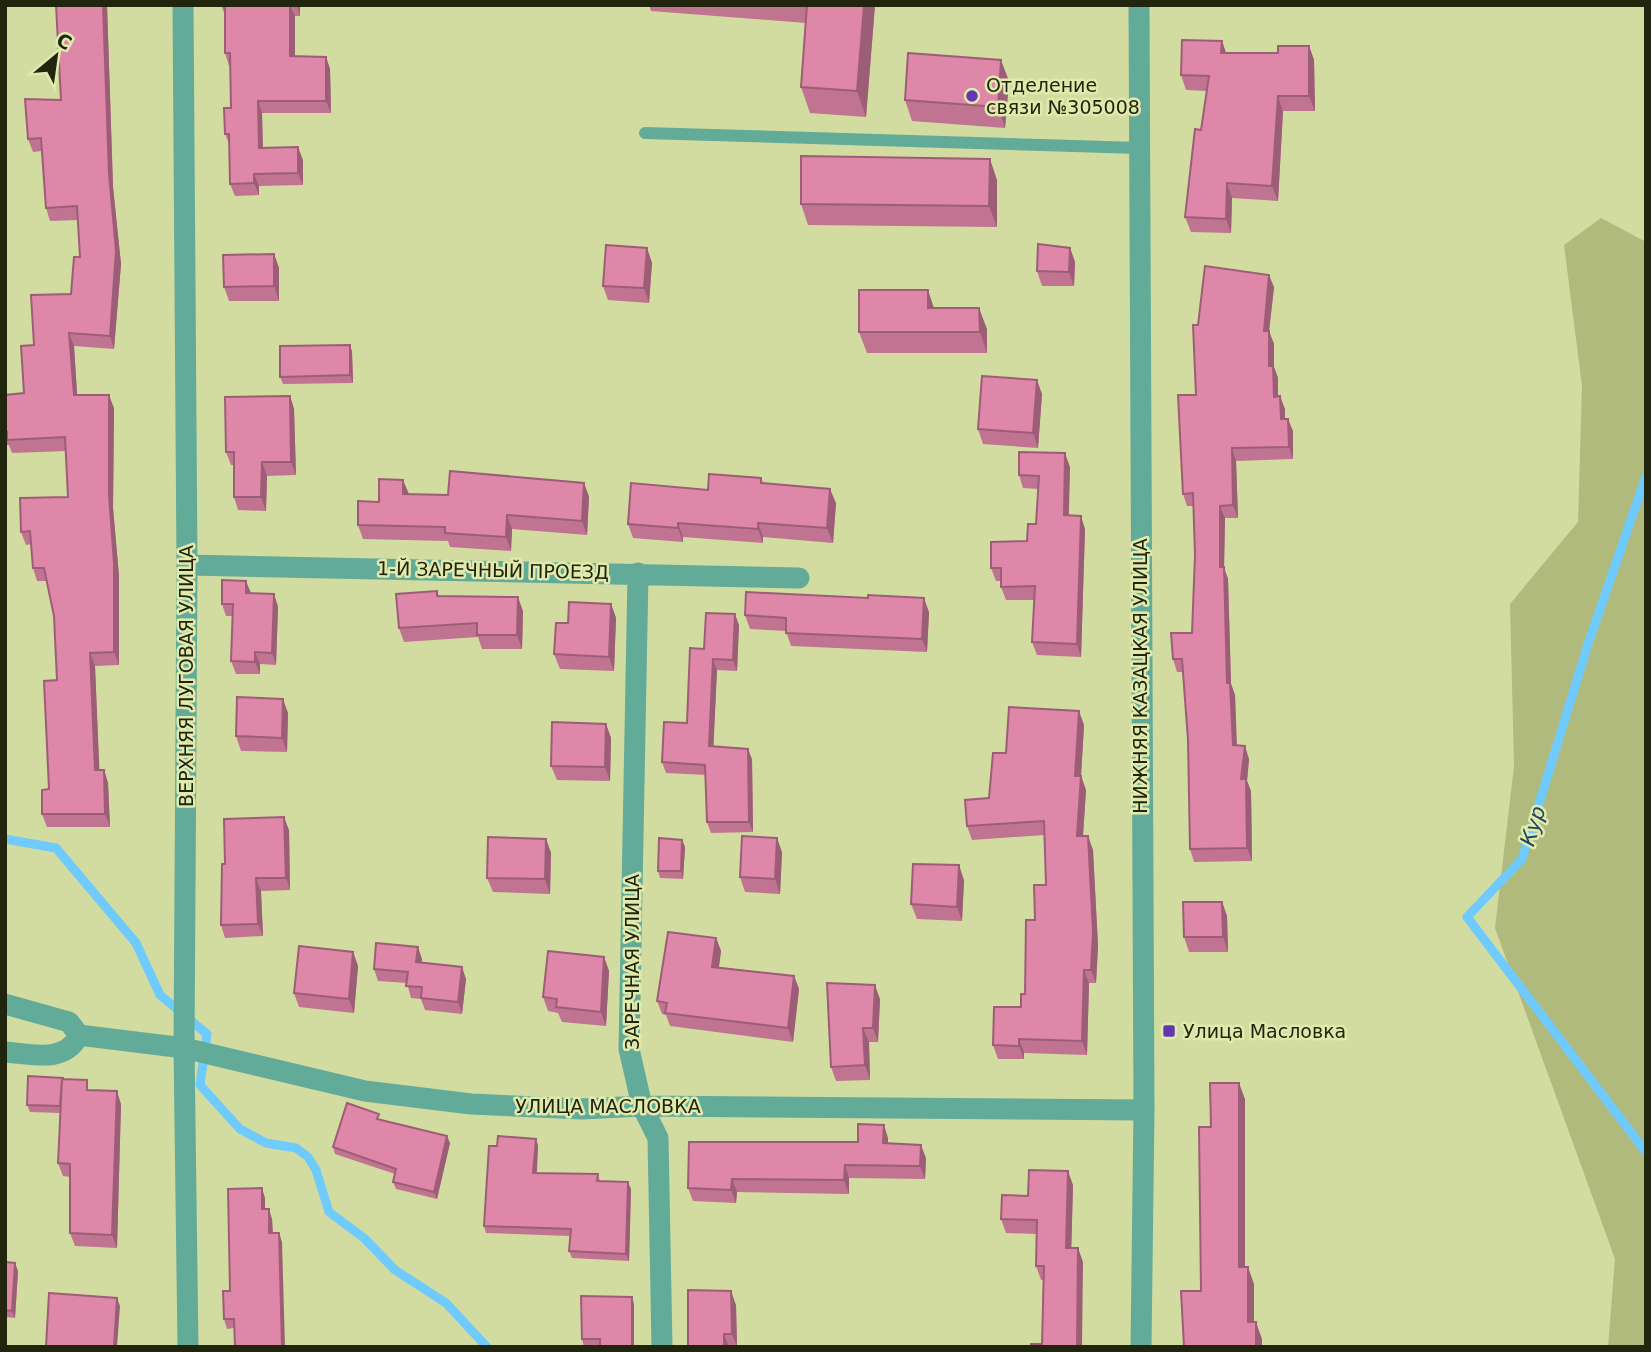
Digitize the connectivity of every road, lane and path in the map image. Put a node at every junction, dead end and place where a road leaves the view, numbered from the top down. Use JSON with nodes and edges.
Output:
{"nodes":[{"id":1,"x":183,"y":5,"type":"edge"},
{"id":2,"x":1139,"y":5,"type":"edge"},
{"id":3,"x":645,"y":133,"type":"dead end"},
{"id":4,"x":1139,"y":148,"type":"junction"},
{"id":5,"x":187,"y":565,"type":"junction"},
{"id":6,"x":638,"y":573,"type":"junction"},
{"id":7,"x":799,"y":579,"type":"dead end"},
{"id":8,"x":5,"y":1004,"type":"edge"},
{"id":9,"x":79,"y":1035,"type":"junction"},
{"id":10,"x":184,"y":1048,"type":"junction"},
{"id":11,"x":5,"y":1052,"type":"edge"},
{"id":12,"x":642,"y":1106,"type":"junction"},
{"id":13,"x":1144,"y":1110,"type":"junction"},
{"id":14,"x":188,"y":1347,"type":"edge"},
{"id":15,"x":662,"y":1347,"type":"edge"},
{"id":16,"x":1141,"y":1347,"type":"edge"}],
"edges":[{"from":1,"to":5,"type":"street","name":"ВЕРХНЯЯ ЛУГОВАЯ УЛИЦА"},
{"from":2,"to":4,"type":"street","name":"НИЖНЯЯ КАЗАЦКАЯ УЛИЦА"},
{"from":3,"to":4,"type":"lane"},
{"from":4,"to":13,"type":"street","name":"НИЖНЯЯ КАЗАЦКАЯ УЛИЦА"},
{"from":5,"to":6,"type":"street","name":"1-Й ЗАРЕЧНЫЙ ПРОЕЗД"},
{"from":5,"to":10,"type":"street","name":"ВЕРХНЯЯ ЛУГОВАЯ УЛИЦА"},
{"from":6,"to":7,"type":"street","name":"1-Й ЗАРЕЧНЫЙ ПРОЕЗД"},
{"from":6,"to":12,"type":"street","name":"ЗАРЕЧНАЯ УЛИЦА"},
{"from":8,"to":9,"type":"street","name":"УЛИЦА МАСЛОВКА"},
{"from":9,"to":10,"type":"street","name":"УЛИЦА МАСЛОВКА"},
{"from":9,"to":11,"type":"street"},
{"from":10,"to":12,"type":"street","name":"УЛИЦА МАСЛОВКА"},
{"from":10,"to":14,"type":"street","name":"ВЕРХНЯЯ ЛУГОВАЯ УЛИЦА"},
{"from":12,"to":13,"type":"street","name":"УЛИЦА МАСЛОВКА"},
{"from":12,"to":15,"type":"street","name":"ЗАРЕЧНАЯ УЛИЦА"},
{"from":13,"to":16,"type":"street","name":"НИЖНЯЯ КАЗАЦКАЯ УЛИЦА"}]}
